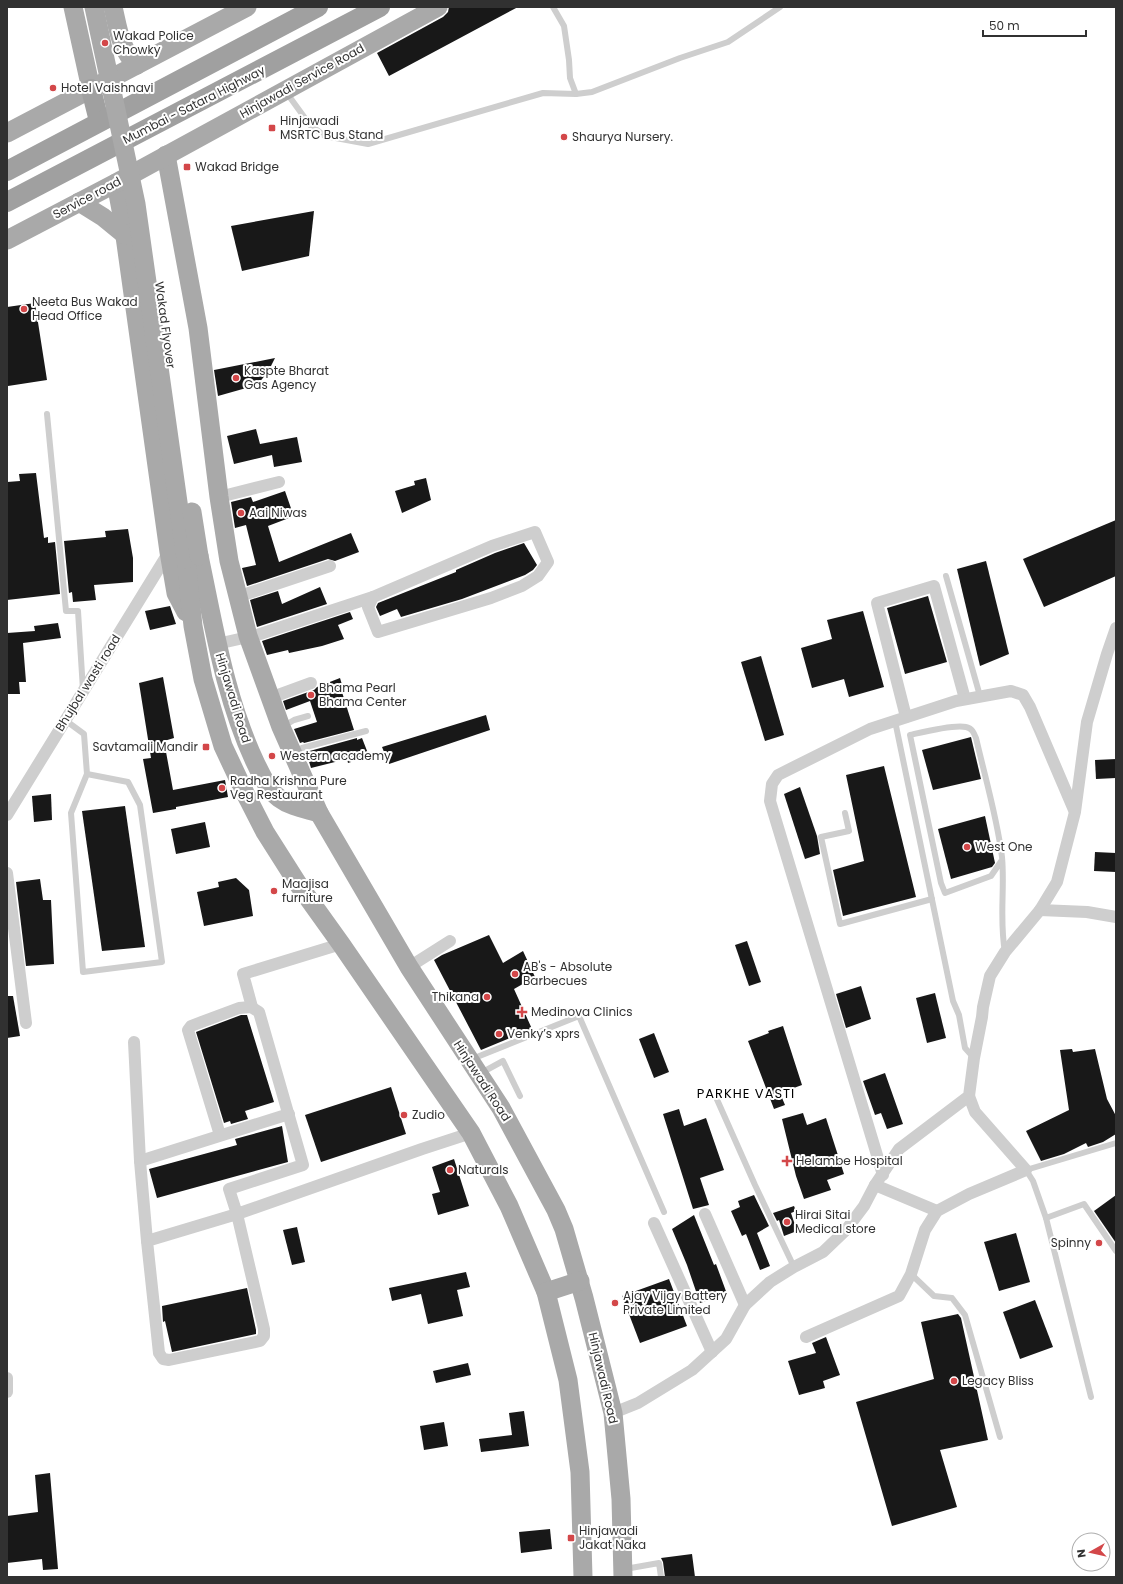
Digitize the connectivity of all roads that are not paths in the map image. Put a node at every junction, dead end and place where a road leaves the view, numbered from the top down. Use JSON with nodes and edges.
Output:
{"nodes":[{"id":1,"x":74,"y":7,"type":"edge"},
{"id":2,"x":94,"y":7,"type":"edge"},
{"id":3,"x":104,"y":7,"type":"edge"},
{"id":4,"x":113,"y":7,"type":"edge"},
{"id":5,"x":247,"y":7,"type":"edge"},
{"id":6,"x":318,"y":7,"type":"edge"},
{"id":7,"x":380,"y":7,"type":"edge"},
{"id":8,"x":438,"y":7,"type":"edge"},
{"id":9,"x":553,"y":7,"type":"edge"},
{"id":10,"x":780,"y":7,"type":"edge"},
{"id":11,"x":137,"y":65,"type":"junction"},
{"id":12,"x":91,"y":90,"type":"junction"},
{"id":13,"x":285,"y":90,"type":"junction"},
{"id":14,"x":576,"y":94,"type":"junction"},
{"id":15,"x":99,"y":121,"type":"junction"},
{"id":16,"x":7,"y":133,"type":"edge"},
{"id":17,"x":166,"y":155,"type":"junction"},
{"id":18,"x":7,"y":171,"type":"edge"},
{"id":19,"x":116,"y":182,"type":"junction"},
{"id":20,"x":7,"y":202,"type":"edge"},
{"id":21,"x":79,"y":202,"type":"junction"},
{"id":22,"x":125,"y":235,"type":"junction"},
{"id":23,"x":7,"y":240,"type":"edge"},
{"id":24,"x":47,"y":414,"type":"dead end"},
{"id":25,"x":279,"y":482,"type":"dead end"},
{"id":26,"x":219,"y":497,"type":"junction"},
{"id":27,"x":185,"y":556,"type":"junction"},
{"id":28,"x":330,"y":566,"type":"dead end"},
{"id":29,"x":946,"y":576,"type":"dead end"},
{"id":30,"x":237,"y":597,"type":"junction"},
{"id":31,"x":373,"y":597,"type":"junction"},
{"id":32,"x":193,"y":626,"type":"joint"},
{"id":33,"x":1115,"y":634,"type":"edge"},
{"id":34,"x":248,"y":636,"type":"junction"},
{"id":35,"x":217,"y":644,"type":"junction"},
{"id":36,"x":311,"y":683,"type":"dead end"},
{"id":37,"x":83,"y":691,"type":"junction"},
{"id":38,"x":980,"y":696,"type":"junction"},
{"id":39,"x":270,"y":698,"type":"junction"},
{"id":40,"x":965,"y":698,"type":"junction"},
{"id":41,"x":308,"y":716,"type":"dead end"},
{"id":42,"x":900,"y":719,"type":"junction"},
{"id":43,"x":65,"y":720,"type":"junction"},
{"id":44,"x":281,"y":728,"type":"junction"},
{"id":45,"x":366,"y":730,"type":"dead end"},
{"id":46,"x":292,"y":752,"type":"junction"},
{"id":47,"x":87,"y":774,"type":"junction"},
{"id":48,"x":1075,"y":812,"type":"junction"},
{"id":49,"x":319,"y":813,"type":"junction"},
{"id":50,"x":845,"y":813,"type":"dead end"},
{"id":51,"x":7,"y":815,"type":"edge"},
{"id":52,"x":1002,"y":860,"type":"junction"},
{"id":53,"x":7,"y":873,"type":"edge"},
{"id":54,"x":932,"y":899,"type":"junction"},
{"id":55,"x":1040,"y":910,"type":"junction"},
{"id":56,"x":1116,"y":917,"type":"edge"},
{"id":57,"x":450,"y":941,"type":"dead end"},
{"id":58,"x":341,"y":944,"type":"junction"},
{"id":59,"x":1005,"y":952,"type":"junction"},
{"id":60,"x":409,"y":967,"type":"junction"},
{"id":61,"x":252,"y":1008,"type":"junction"},
{"id":62,"x":26,"y":1023,"type":"dead end"},
{"id":63,"x":134,"y":1042,"type":"dead end"},
{"id":64,"x":974,"y":1058,"type":"junction"},
{"id":65,"x":473,"y":1067,"type":"junction"},
{"id":66,"x":715,"y":1095,"type":"dead end"},
{"id":67,"x":520,"y":1096,"type":"dead end"},
{"id":68,"x":969,"y":1096,"type":"junction"},
{"id":69,"x":289,"y":1114,"type":"junction"},
{"id":70,"x":471,"y":1134,"type":"junction"},
{"id":71,"x":220,"y":1136,"type":"junction"},
{"id":72,"x":1116,"y":1143,"type":"edge"},
{"id":73,"x":140,"y":1161,"type":"junction"},
{"id":74,"x":1026,"y":1170,"type":"junction"},
{"id":75,"x":883,"y":1175,"type":"junction"},
{"id":76,"x":875,"y":1185,"type":"junction"},
{"id":77,"x":937,"y":1211,"type":"junction"},
{"id":78,"x":664,"y":1212,"type":"dead end"},
{"id":79,"x":237,"y":1214,"type":"junction"},
{"id":80,"x":705,"y":1214,"type":"dead end"},
{"id":81,"x":1046,"y":1218,"type":"junction"},
{"id":82,"x":654,"y":1223,"type":"dead end"},
{"id":83,"x":147,"y":1241,"type":"junction"},
{"id":84,"x":1116,"y":1251,"type":"edge"},
{"id":85,"x":794,"y":1267,"type":"junction"},
{"id":86,"x":911,"y":1274,"type":"junction"},
{"id":87,"x":580,"y":1282,"type":"junction"},
{"id":88,"x":546,"y":1292,"type":"junction"},
{"id":89,"x":745,"y":1305,"type":"junction"},
{"id":90,"x":806,"y":1337,"type":"dead end"},
{"id":91,"x":712,"y":1352,"type":"junction"},
{"id":92,"x":7,"y":1378,"type":"edge"},
{"id":93,"x":7,"y":1392,"type":"edge"},
{"id":94,"x":1091,"y":1398,"type":"dead end"},
{"id":95,"x":613,"y":1413,"type":"junction"},
{"id":96,"x":1000,"y":1437,"type":"dead end"},
{"id":97,"x":623,"y":1573,"type":"edge"},
{"id":98,"x":583,"y":1577,"type":"edge"},
{"id":99,"x":661,"y":1577,"type":"edge"}],
"edges":[{"from":1,"to":12,"type":"main road"},
{"from":2,"to":27,"type":"main road","name":"Wakad Flyover","bridge":true},
{"from":3,"to":27,"type":"main road","name":"Wakad Flyover","bridge":true},
{"from":4,"to":11,"type":"main road"},
{"from":5,"to":11,"type":"main road"},
{"from":6,"to":15,"type":"highway"},
{"from":7,"to":20,"type":"highway","name":"Mumbai - Satara Highway"},
{"from":8,"to":13,"type":"main road","name":"Hinjawadi Service Road"},
{"from":9,"to":14,"type":"lane"},
{"from":10,"to":14,"type":"lane"},
{"from":11,"to":12,"type":"main road"},
{"from":12,"to":15,"type":"highway"},
{"from":12,"to":16,"type":"main road"},
{"from":13,"to":14,"type":"lane"},
{"from":13,"to":17,"type":"main road","name":"Hinjawadi Service Road"},
{"from":15,"to":18,"type":"highway"},
{"from":17,"to":19,"type":"main road","name":"Service road"},
{"from":17,"to":26,"type":"main road"},
{"from":19,"to":21,"type":"main road","name":"Service road"},
{"from":19,"to":22,"type":"main road"},
{"from":21,"to":22,"type":"main road"},
{"from":21,"to":23,"type":"main road","name":"Service road"},
{"from":22,"to":27,"type":"main road"},
{"from":24,"to":37,"type":"lane"},
{"from":25,"to":26,"type":"street"},
{"from":26,"to":30,"type":"main road"},
{"from":27,"to":32,"type":"main road","name":"Wakad Flyover"},
{"from":27,"to":35,"type":"main road","name":"Wakad Flyover"},
{"from":27,"to":37,"type":"street","name":"Bhujbal wasti road"},
{"from":28,"to":30,"type":"street"},
{"from":29,"to":38,"type":"lane"},
{"from":30,"to":34,"type":"main road"},
{"from":31,"to":31,"type":"street"},
{"from":31,"to":34,"type":"street"},
{"from":32,"to":58,"type":"main road","name":"Hinjawadi Road"},
{"from":33,"to":48,"type":"street"},
{"from":34,"to":35,"type":"street"},
{"from":34,"to":39,"type":"main road"},
{"from":35,"to":49,"type":"main road","name":"Hinjawadi Road"},
{"from":36,"to":39,"type":"street"},
{"from":37,"to":43,"type":"street","name":"Bhujbal wasti road"},
{"from":38,"to":40,"type":"street"},
{"from":38,"to":48,"type":"street"},
{"from":39,"to":44,"type":"main road"},
{"from":40,"to":42,"type":"street"},
{"from":40,"to":42,"type":"street"},
{"from":41,"to":44,"type":"lane"},
{"from":42,"to":54,"type":"lane"},
{"from":42,"to":75,"type":"street"},
{"from":43,"to":47,"type":"lane"},
{"from":43,"to":51,"type":"street","name":"Bhujbal wasti road"},
{"from":44,"to":46,"type":"main road"},
{"from":45,"to":46,"type":"lane"},
{"from":46,"to":49,"type":"main road"},
{"from":47,"to":47,"type":"lane"},
{"from":48,"to":55,"type":"street"},
{"from":49,"to":60,"type":"main road","name":"Hinjawadi Road"},
{"from":50,"to":54,"type":"lane"},
{"from":52,"to":52,"type":"lane"},
{"from":52,"to":59,"type":"lane"},
{"from":53,"to":62,"type":"street"},
{"from":54,"to":64,"type":"lane"},
{"from":55,"to":56,"type":"street"},
{"from":55,"to":59,"type":"street"},
{"from":57,"to":60,"type":"street"},
{"from":58,"to":61,"type":"street"},
{"from":58,"to":70,"type":"main road","name":"Hinjawadi Road"},
{"from":59,"to":64,"type":"street"},
{"from":60,"to":65,"type":"main road","name":"Hinjawadi Road"},
{"from":61,"to":69,"type":"street"},
{"from":61,"to":71,"type":"street"},
{"from":63,"to":73,"type":"street"},
{"from":64,"to":68,"type":"street"},
{"from":65,"to":67,"type":"lane"},
{"from":65,"to":78,"type":"lane"},
{"from":65,"to":87,"type":"main road","name":"Hinjawadi Road"},
{"from":66,"to":85,"type":"lane"},
{"from":68,"to":74,"type":"street"},
{"from":68,"to":75,"type":"street"},
{"from":69,"to":71,"type":"street"},
{"from":69,"to":79,"type":"street"},
{"from":70,"to":79,"type":"street"},
{"from":70,"to":88,"type":"main road","name":"Hinjawadi Road"},
{"from":71,"to":73,"type":"street"},
{"from":72,"to":74,"type":"lane"},
{"from":73,"to":83,"type":"street"},
{"from":74,"to":77,"type":"street"},
{"from":74,"to":81,"type":"lane"},
{"from":75,"to":76,"type":"street"},
{"from":76,"to":77,"type":"street"},
{"from":76,"to":85,"type":"street"},
{"from":77,"to":86,"type":"street"},
{"from":79,"to":83,"type":"street"},
{"from":79,"to":83,"type":"street"},
{"from":80,"to":89,"type":"street"},
{"from":81,"to":84,"type":"lane"},
{"from":81,"to":94,"type":"lane"},
{"from":82,"to":91,"type":"street"},
{"from":85,"to":89,"type":"street"},
{"from":86,"to":90,"type":"street"},
{"from":86,"to":96,"type":"lane"},
{"from":87,"to":88,"type":"main road"},
{"from":87,"to":95,"type":"main road","name":"Hinjawadi Road"},
{"from":88,"to":98,"type":"main road","name":"Hinjawadi Road"},
{"from":89,"to":91,"type":"street"},
{"from":91,"to":95,"type":"street"},
{"from":92,"to":93,"type":"street"},
{"from":95,"to":97,"type":"main road","name":"Hinjawadi Road"},
{"from":97,"to":99,"type":"lane"}]}
